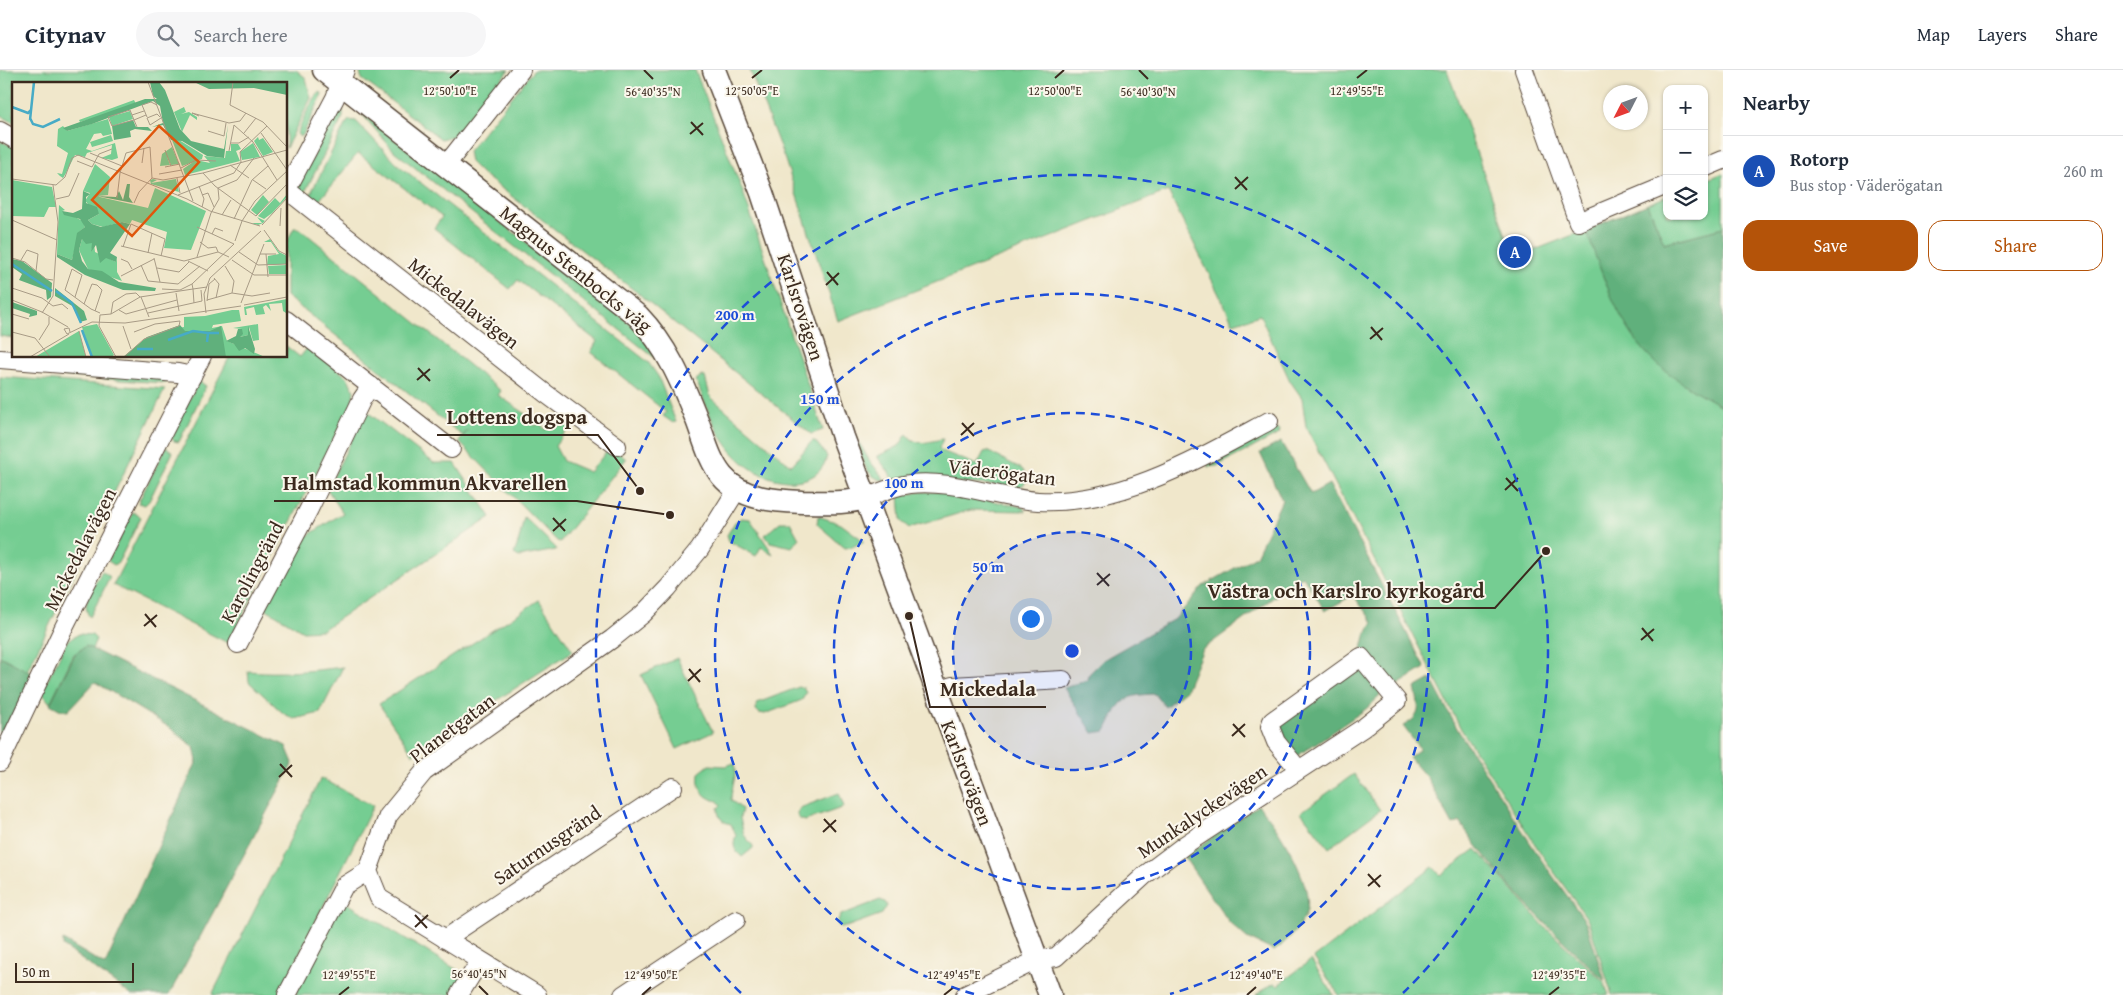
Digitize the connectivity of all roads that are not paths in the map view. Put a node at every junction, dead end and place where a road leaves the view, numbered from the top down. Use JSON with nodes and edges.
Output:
{"nodes":[{"id":1,"x":520,"y":70,"type":"edge"},
{"id":2,"x":714,"y":70,"type":"edge"},
{"id":3,"x":1524,"y":70,"type":"edge"},
{"id":4,"x":336,"y":74,"type":"edge"},
{"id":5,"x":0,"y":131,"type":"edge"},
{"id":6,"x":12,"y":138,"type":"edge"},
{"id":7,"x":1723,"y":160,"type":"edge"},
{"id":8,"x":446,"y":165,"type":"junction"},
{"id":9,"x":1708,"y":166,"type":"edge"},
{"id":10,"x":288,"y":186,"type":"edge"},
{"id":11,"x":1663,"y":187,"type":"edge"},
{"id":12,"x":288,"y":192,"type":"edge"},
{"id":13,"x":288,"y":322,"type":"edge"},
{"id":14,"x":201,"y":358,"type":"edge"},
{"id":15,"x":0,"y":359,"type":"edge"},
{"id":16,"x":192,"y":376,"type":"junction"},
{"id":17,"x":371,"y":386,"type":"junction"},
{"id":18,"x":1269,"y":421,"type":"dead end"},
{"id":19,"x":617,"y":446,"type":"dead end"},
{"id":20,"x":451,"y":448,"type":"dead end"},
{"id":21,"x":738,"y":488,"type":"junction"},
{"id":22,"x":866,"y":498,"type":"junction"},
{"id":23,"x":238,"y":644,"type":"dead end"},
{"id":24,"x":1063,"y":680,"type":"dead end"},
{"id":25,"x":936,"y":690,"type":"junction"},
{"id":26,"x":0,"y":762,"type":"edge"},
{"id":27,"x":1299,"y":770,"type":"junction"},
{"id":28,"x":673,"y":787,"type":"dead end"},
{"id":29,"x":368,"y":871,"type":"junction"},
{"id":30,"x":736,"y":920,"type":"dead end"},
{"id":31,"x":445,"y":939,"type":"junction"},
{"id":32,"x":1037,"y":960,"type":"junction"},
{"id":33,"x":480,"y":961,"type":"junction"},
{"id":34,"x":287,"y":995,"type":"edge"},
{"id":35,"x":460,"y":995,"type":"edge"},
{"id":36,"x":537,"y":995,"type":"edge"},
{"id":37,"x":623,"y":995,"type":"edge"},
{"id":38,"x":965,"y":995,"type":"edge"},
{"id":39,"x":1050,"y":995,"type":"edge"}],
"edges":[{"from":1,"to":8,"type":"street"},
{"from":2,"to":22,"type":"street","name":"Karlsrovägen"},
{"from":3,"to":11,"type":"street"},
{"from":4,"to":8,"type":"street","name":"Magnus Stenbocks väg"},
{"from":4,"to":10,"type":"street","name":"Mickedalavägen"},
{"from":5,"to":6,"type":"street"},
{"from":7,"to":9,"type":"street"},
{"from":8,"to":21,"type":"street","name":"Magnus Stenbocks väg"},
{"from":12,"to":19,"type":"street","name":"Mickedalavägen"},
{"from":13,"to":17,"type":"street"},
{"from":14,"to":16,"type":"street","name":"Mickedalavägen"},
{"from":15,"to":16,"type":"street"},
{"from":16,"to":26,"type":"street","name":"Mickedalavägen"},
{"from":17,"to":20,"type":"street"},
{"from":17,"to":23,"type":"street","name":"Karolingränd"},
{"from":18,"to":22,"type":"street","name":"Väderögatan"},
{"from":21,"to":22,"type":"street","name":"Magnus Stenbocks väg"},
{"from":21,"to":29,"type":"street","name":"Planetgatan"},
{"from":22,"to":25,"type":"street","name":"Karlsrovägen"},
{"from":24,"to":25,"type":"street"},
{"from":25,"to":32,"type":"street","name":"Karlsrovägen"},
{"from":27,"to":27,"type":"street","name":"Munkalyckevägen"},
{"from":27,"to":32,"type":"street","name":"Munkalyckevägen"},
{"from":28,"to":31,"type":"street","name":"Saturnusgränd"},
{"from":29,"to":31,"type":"street"},
{"from":29,"to":34,"type":"street"},
{"from":30,"to":37,"type":"street"},
{"from":31,"to":33,"type":"street"},
{"from":32,"to":38,"type":"street"},
{"from":32,"to":39,"type":"street","name":"Karlsrovägen"},
{"from":33,"to":35,"type":"street"},
{"from":33,"to":36,"type":"street"}]}
